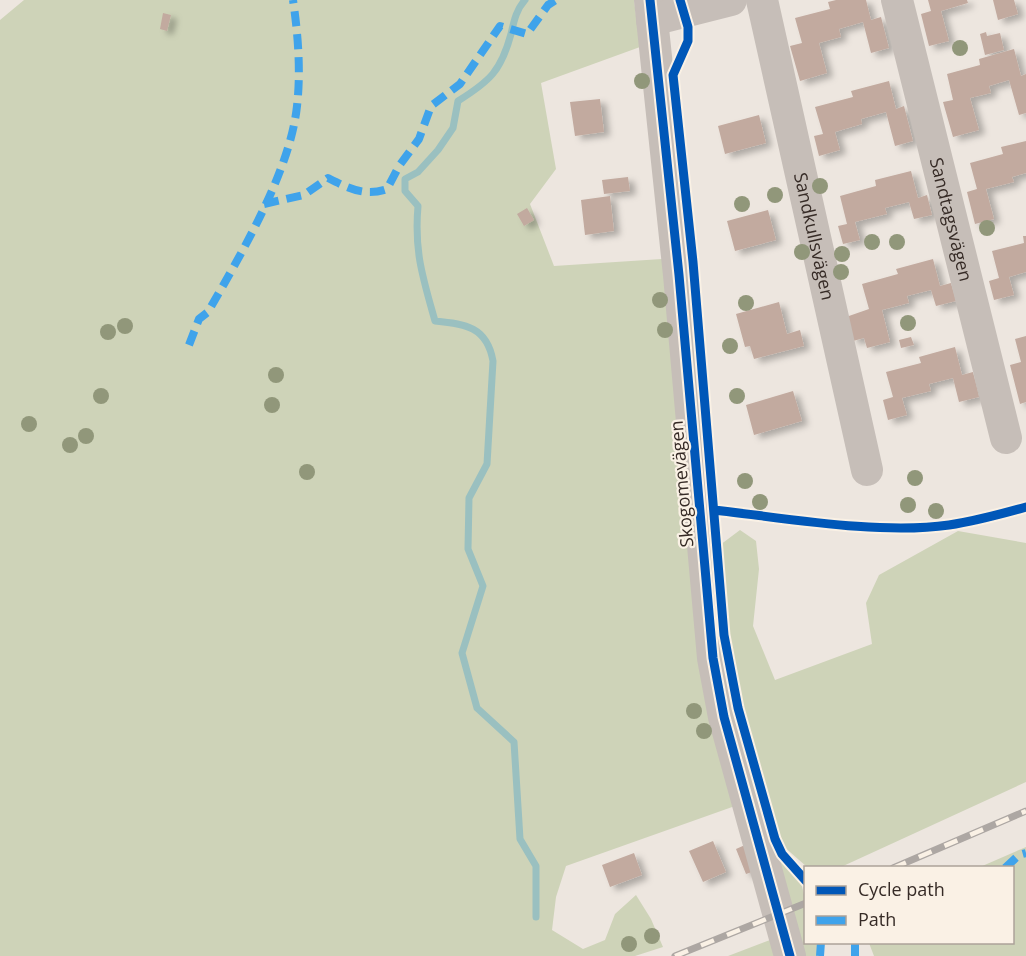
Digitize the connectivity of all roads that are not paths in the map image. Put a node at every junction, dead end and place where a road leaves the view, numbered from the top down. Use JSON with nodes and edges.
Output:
{"nodes":[{"id":1,"x":731,"y":0,"type":"edge"},
{"id":2,"x":762,"y":0,"type":"edge"},
{"id":3,"x":897,"y":0,"type":"edge"},
{"id":4,"x":651,"y":10,"type":"edge"},
{"id":5,"x":1006,"y":438,"type":"dead end"},
{"id":6,"x":867,"y":470,"type":"dead end"},
{"id":7,"x":790,"y":956,"type":"edge"}],
"edges":[{"from":1,"to":4,"type":"street"},
{"from":2,"to":6,"type":"street","name":"Sandkullsvägen"},
{"from":3,"to":5,"type":"street","name":"Sandtagsvägen"},
{"from":4,"to":7,"type":"street","name":"Skogomevägen"}]}
